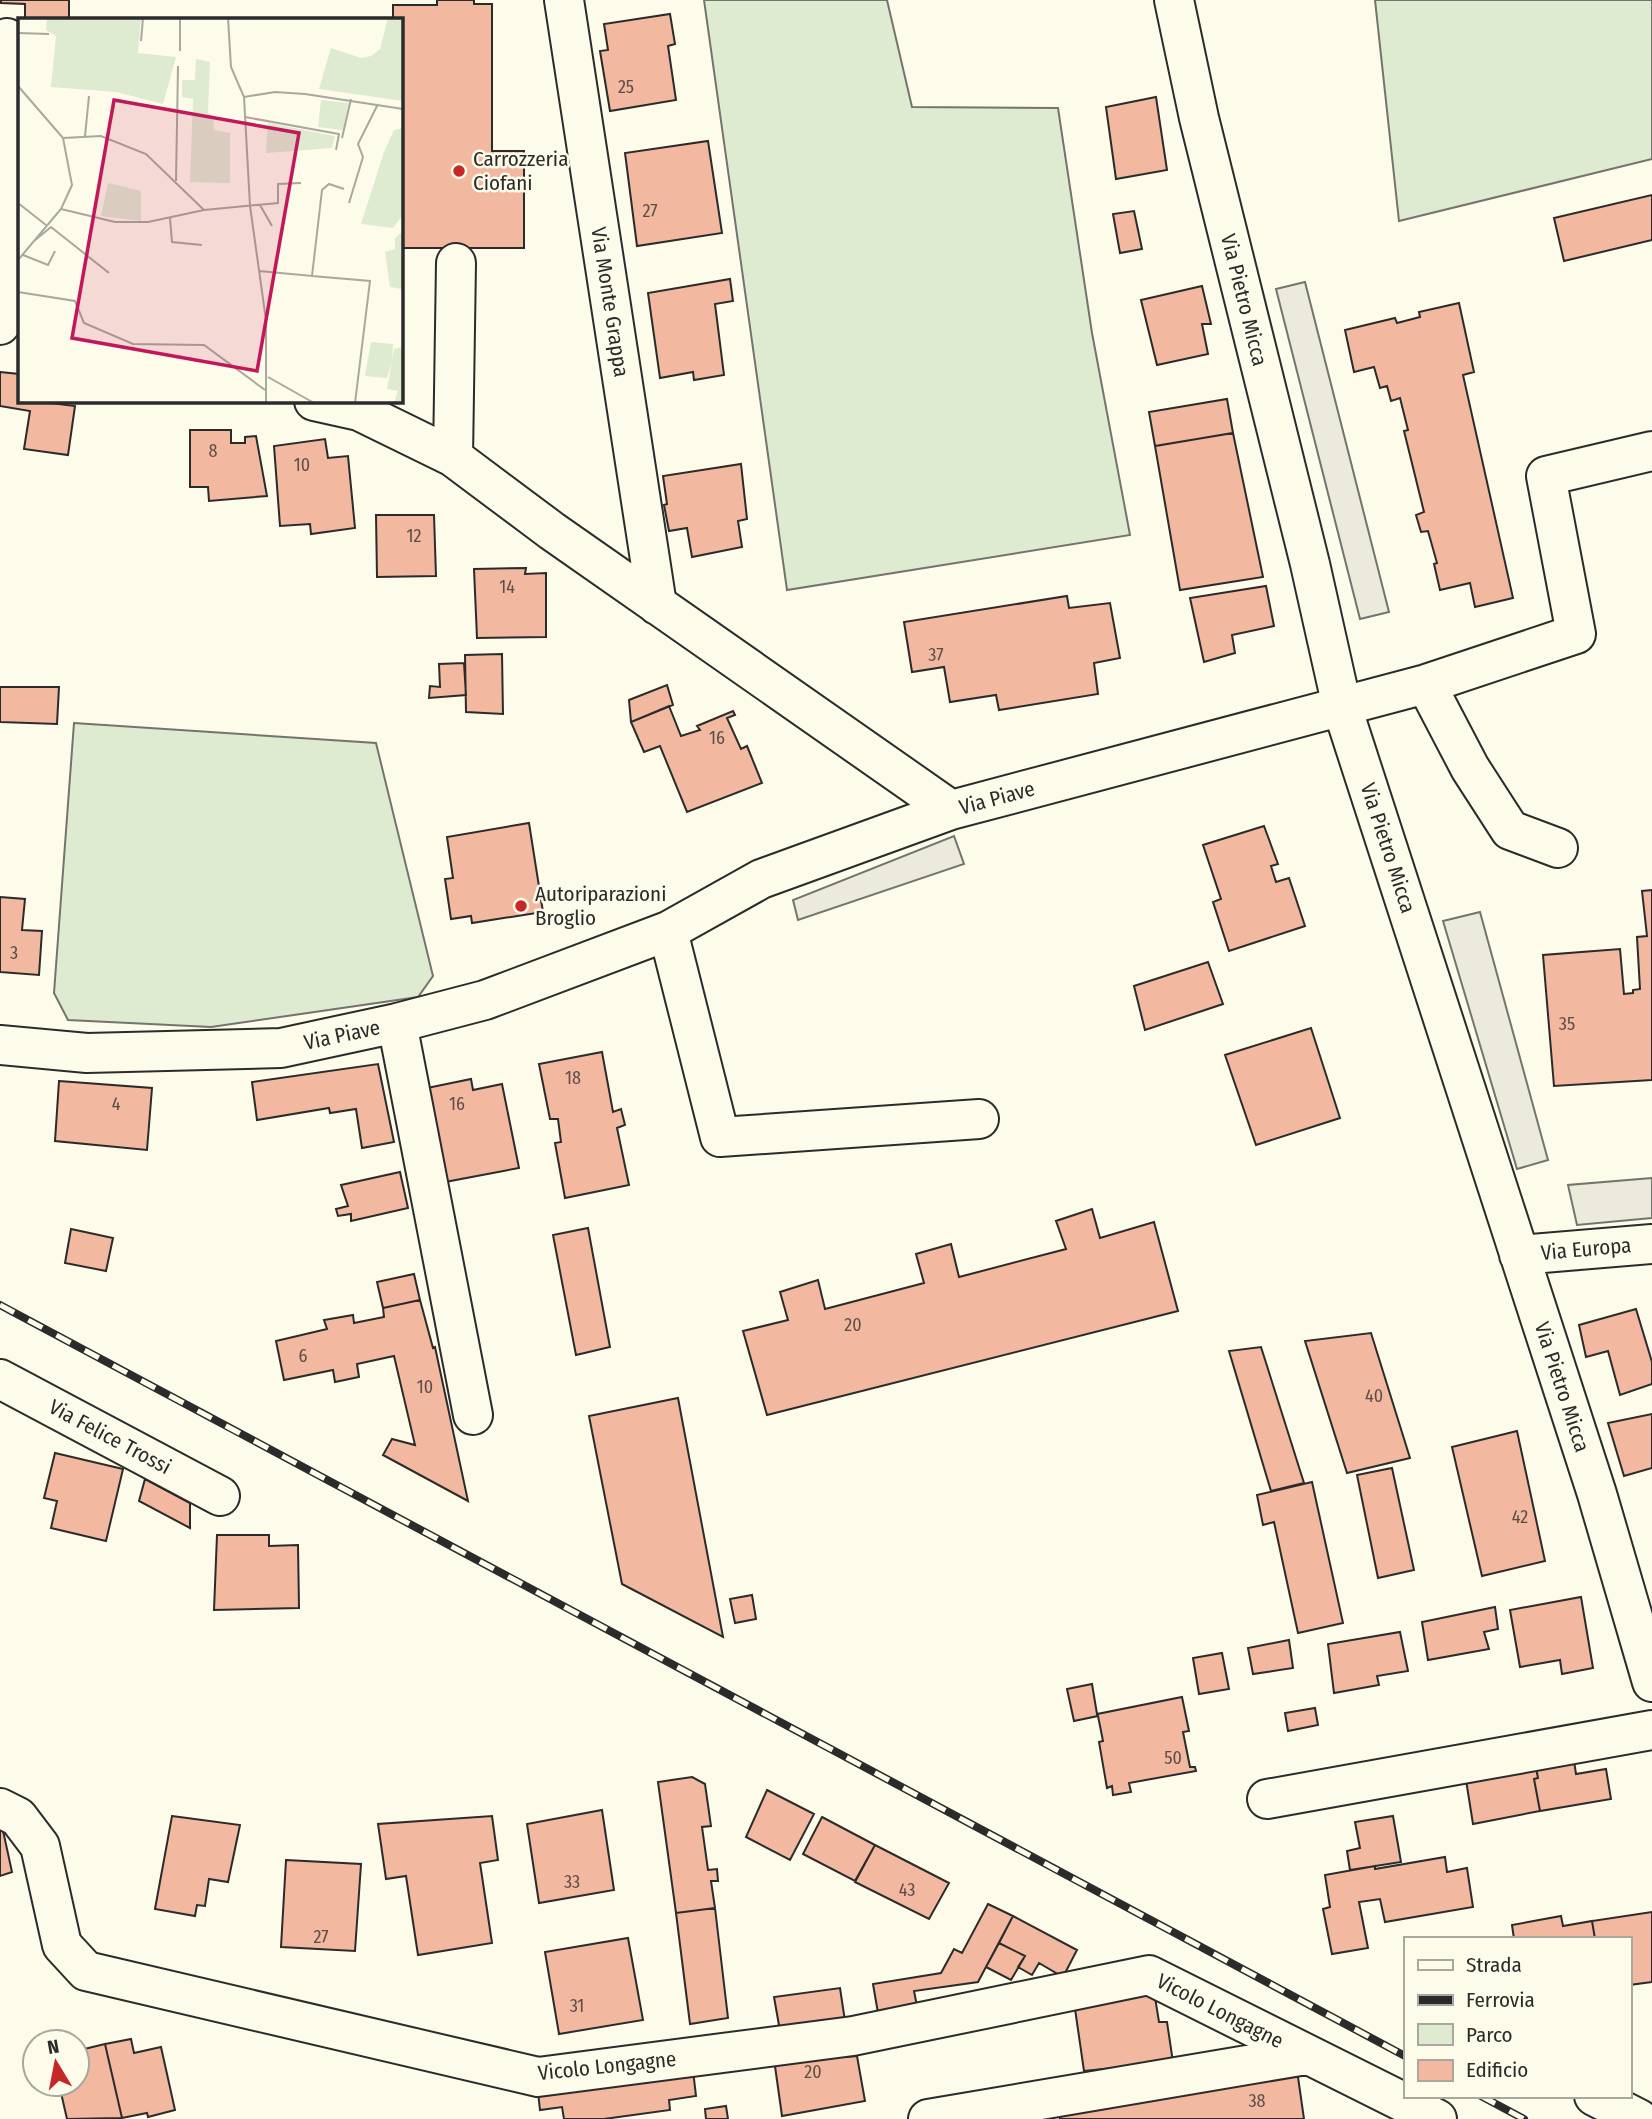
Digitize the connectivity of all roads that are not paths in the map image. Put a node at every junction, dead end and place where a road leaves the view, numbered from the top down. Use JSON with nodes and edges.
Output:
{"nodes":[{"id":1,"x":564,"y":0,"type":"edge"},
{"id":2,"x":1174,"y":0,"type":"edge"},
{"id":3,"x":7,"y":38,"type":"dead end"},
{"id":4,"x":456,"y":263,"type":"dead end"},
{"id":5,"x":0,"y":325,"type":"edge"},
{"id":6,"x":0,"y":340,"type":"edge"},
{"id":7,"x":18,"y":342,"type":"edge"},
{"id":8,"x":318,"y":402,"type":"edge"},
{"id":9,"x":1652,"y":451,"type":"edge"},
{"id":10,"x":453,"y":457,"type":"junction"},
{"id":11,"x":657,"y":605,"type":"junction"},
{"id":12,"x":1426,"y":684,"type":"junction"},
{"id":13,"x":1342,"y":707,"type":"junction"},
{"id":14,"x":951,"y":810,"type":"junction"},
{"id":15,"x":1558,"y":848,"type":"dead end"},
{"id":16,"x":668,"y":932,"type":"junction"},
{"id":17,"x":397,"y":1023,"type":"junction"},
{"id":18,"x":0,"y":1045,"type":"edge"},
{"id":19,"x":979,"y":1119,"type":"dead end"},
{"id":20,"x":1652,"y":1244,"type":"edge"},
{"id":21,"x":1519,"y":1255,"type":"junction"},
{"id":22,"x":0,"y":1379,"type":"edge"},
{"id":23,"x":473,"y":1415,"type":"dead end"},
{"id":24,"x":220,"y":1496,"type":"dead end"},
{"id":25,"x":1652,"y":1682,"type":"edge"},
{"id":26,"x":1652,"y":1730,"type":"edge"},
{"id":27,"x":1267,"y":1799,"type":"dead end"},
{"id":28,"x":0,"y":1808,"type":"edge"},
{"id":29,"x":1306,"y":2055,"type":"junction"},
{"id":30,"x":1598,"y":2098,"type":"edge"},
{"id":31,"x":928,"y":2119,"type":"edge"},
{"id":32,"x":1437,"y":2119,"type":"edge"},
{"id":33,"x":1639,"y":2119,"type":"edge"}],
"edges":[{"from":1,"to":11,"type":"street","name":"Via Monte Grappa"},
{"from":2,"to":13,"type":"street","name":"Via Pietro Micca"},
{"from":3,"to":5,"type":"street"},
{"from":4,"to":10,"type":"street"},
{"from":6,"to":7,"type":"street"},
{"from":8,"to":10,"type":"street"},
{"from":9,"to":12,"type":"street","name":"Via Piave"},
{"from":10,"to":11,"type":"street"},
{"from":11,"to":14,"type":"street"},
{"from":12,"to":13,"type":"street","name":"Via Piave"},
{"from":12,"to":15,"type":"street"},
{"from":13,"to":14,"type":"street","name":"Via Piave"},
{"from":13,"to":21,"type":"street","name":"Via Pietro Micca"},
{"from":14,"to":16,"type":"street","name":"Via Piave"},
{"from":16,"to":17,"type":"street","name":"Via Piave"},
{"from":16,"to":19,"type":"street"},
{"from":17,"to":18,"type":"street","name":"Via Piave"},
{"from":17,"to":23,"type":"street"},
{"from":20,"to":21,"type":"street","name":"Via Europa"},
{"from":21,"to":25,"type":"street","name":"Via Pietro Micca"},
{"from":22,"to":24,"type":"street","name":"Via Felice Trossi"},
{"from":26,"to":27,"type":"street"},
{"from":28,"to":29,"type":"street","name":"Vicolo Longagne"},
{"from":29,"to":31,"type":"street","name":"Vicolo Longagne"},
{"from":29,"to":32,"type":"street","name":"Vicolo Longagne"},
{"from":30,"to":33,"type":"street"}]}
